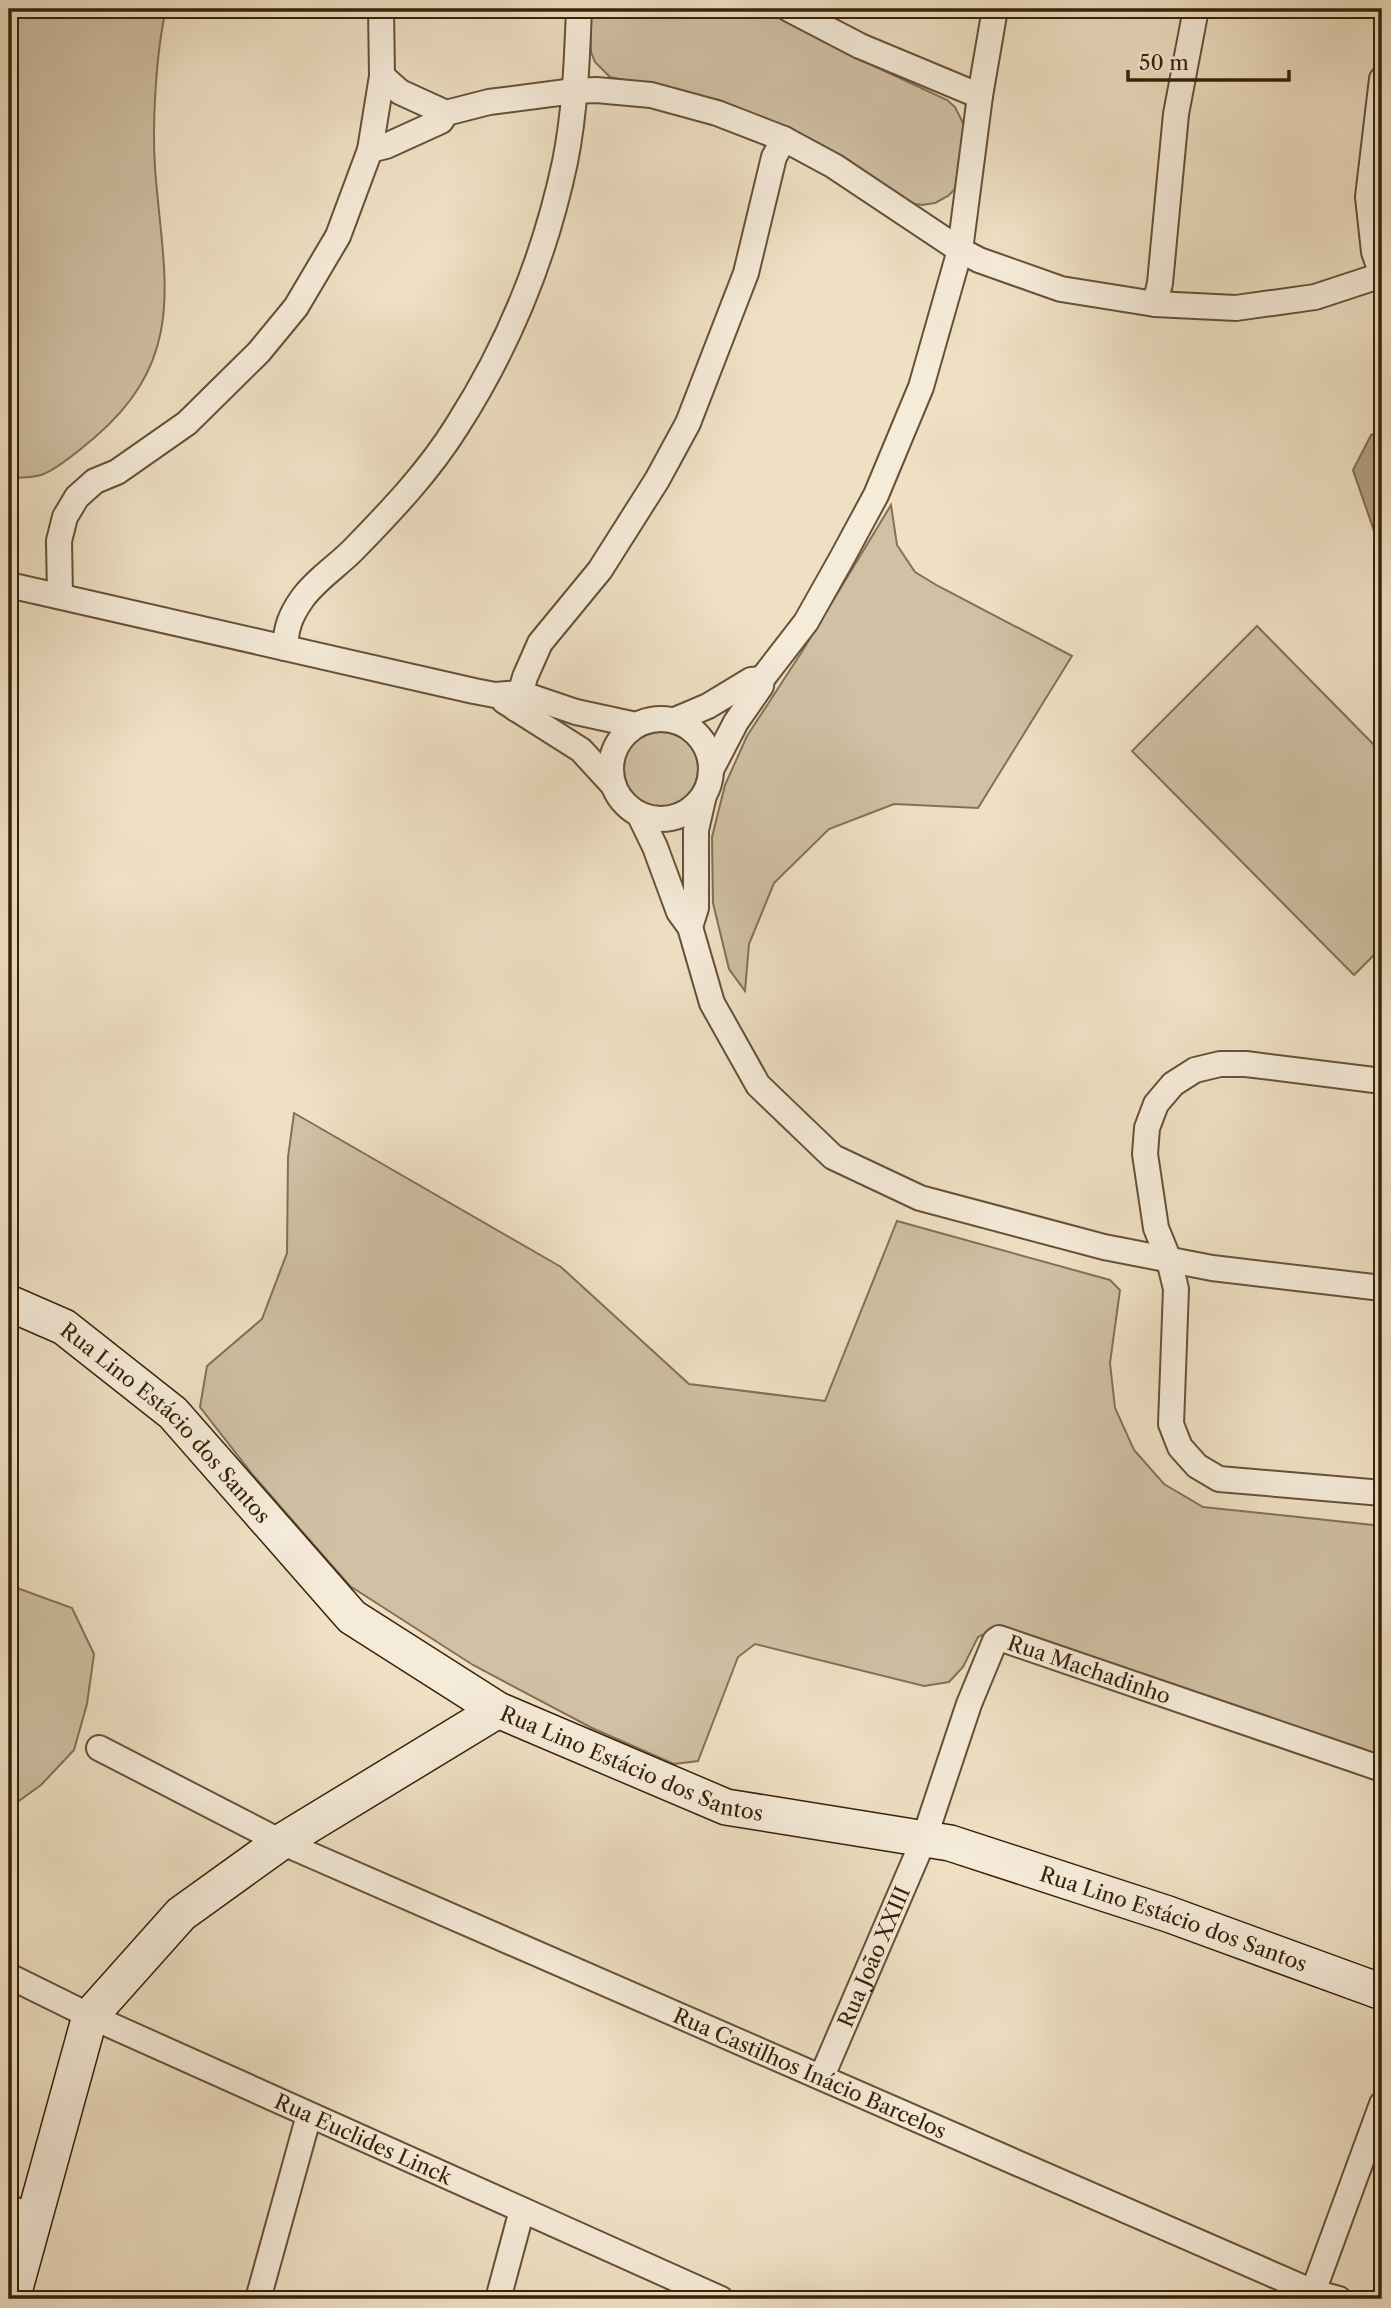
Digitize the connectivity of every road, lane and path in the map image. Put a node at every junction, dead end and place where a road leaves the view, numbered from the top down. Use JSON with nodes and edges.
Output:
{"nodes":[{"id":1,"x":381,"y":9,"type":"edge"},
{"id":2,"x":579,"y":9,"type":"edge"},
{"id":3,"x":789,"y":9,"type":"edge"},
{"id":4,"x":995,"y":9,"type":"edge"},
{"id":5,"x":1196,"y":9,"type":"edge"},
{"id":6,"x":382,"y":76,"type":"junction"},
{"id":7,"x":1382,"y":79,"type":"edge"},
{"id":8,"x":574,"y":91,"type":"junction"},
{"id":9,"x":980,"y":96,"type":"junction"},
{"id":10,"x":446,"y":113,"type":"junction"},
{"id":11,"x":784,"y":139,"type":"junction"},
{"id":12,"x":370,"y":150,"type":"junction"},
{"id":13,"x":960,"y":250,"type":"junction"},
{"id":14,"x":1155,"y":304,"type":"junction"},
{"id":15,"x":9,"y":585,"type":"edge"},
{"id":16,"x":61,"y":596,"type":"junction"},
{"id":17,"x":285,"y":648,"type":"junction"},
{"id":18,"x":762,"y":679,"type":"junction"},
{"id":19,"x":518,"y":702,"type":"junction"},
{"id":20,"x":675,"y":720,"type":"junction"},
{"id":21,"x":636,"y":725,"type":"junction"},
{"id":22,"x":711,"y":770,"type":"junction"},
{"id":23,"x":614,"y":786,"type":"junction"},
{"id":24,"x":704,"y":795,"type":"junction"},
{"id":25,"x":639,"y":814,"type":"junction"},
{"id":26,"x":690,"y":927,"type":"junction"},
{"id":27,"x":1382,"y":1080,"type":"edge"},
{"id":28,"x":1170,"y":1260,"type":"junction"},
{"id":29,"x":1382,"y":1288,"type":"edge"},
{"id":30,"x":9,"y":1303,"type":"edge"},
{"id":31,"x":1382,"y":1493,"type":"edge"},
{"id":32,"x":498,"y":1710,"type":"junction"},
{"id":33,"x":99,"y":1748,"type":"dead end"},
{"id":34,"x":1382,"y":1769,"type":"edge"},
{"id":35,"x":924,"y":1839,"type":"junction"},
{"id":36,"x":282,"y":1842,"type":"junction"},
{"id":37,"x":9,"y":1976,"type":"edge"},
{"id":38,"x":1382,"y":1992,"type":"edge"},
{"id":39,"x":90,"y":2016,"type":"junction"},
{"id":40,"x":822,"y":2076,"type":"junction"},
{"id":41,"x":1382,"y":2104,"type":"edge"},
{"id":42,"x":309,"y":2115,"type":"junction"},
{"id":43,"x":522,"y":2210,"type":"junction"},
{"id":44,"x":22,"y":2212,"type":"edge"},
{"id":45,"x":1313,"y":2292,"type":"junction"},
{"id":46,"x":12,"y":2299,"type":"edge"},
{"id":47,"x":258,"y":2299,"type":"edge"},
{"id":48,"x":498,"y":2299,"type":"edge"},
{"id":49,"x":721,"y":2299,"type":"edge"},
{"id":50,"x":1339,"y":2299,"type":"edge"}],
"edges":[{"from":1,"to":6,"type":"street"},
{"from":2,"to":8,"type":"street"},
{"from":3,"to":9,"type":"street"},
{"from":4,"to":9,"type":"street"},
{"from":5,"to":14,"type":"street"},
{"from":6,"to":10,"type":"street"},
{"from":6,"to":12,"type":"street"},
{"from":7,"to":14,"type":"street"},
{"from":8,"to":10,"type":"street"},
{"from":8,"to":11,"type":"street"},
{"from":8,"to":17,"type":"street"},
{"from":9,"to":13,"type":"street"},
{"from":10,"to":12,"type":"street"},
{"from":11,"to":13,"type":"street"},
{"from":11,"to":19,"type":"street"},
{"from":12,"to":16,"type":"street"},
{"from":13,"to":14,"type":"street"},
{"from":13,"to":18,"type":"street"},
{"from":15,"to":16,"type":"street"},
{"from":16,"to":17,"type":"street"},
{"from":17,"to":19,"type":"street"},
{"from":18,"to":20,"type":"street"},
{"from":18,"to":22,"type":"street"},
{"from":19,"to":21,"type":"street"},
{"from":19,"to":23,"type":"street"},
{"from":20,"to":21,"type":"street"},
{"from":20,"to":22,"type":"street"},
{"from":21,"to":23,"type":"street"},
{"from":22,"to":24,"type":"street"},
{"from":23,"to":25,"type":"street"},
{"from":24,"to":25,"type":"street"},
{"from":24,"to":26,"type":"street"},
{"from":25,"to":26,"type":"street"},
{"from":26,"to":28,"type":"street"},
{"from":27,"to":28,"type":"street"},
{"from":28,"to":29,"type":"street"},
{"from":28,"to":31,"type":"street"},
{"from":30,"to":32,"type":"main road","name":"Rua Lino Estácio dos Santos"},
{"from":32,"to":35,"type":"main road","name":"Rua Lino Estácio dos Santos"},
{"from":32,"to":36,"type":"main road"},
{"from":33,"to":36,"type":"street","name":"Rua Castilhos Inácio Barcelos"},
{"from":34,"to":35,"type":"street","name":"Rua Machadinho"},
{"from":35,"to":38,"type":"main road","name":"Rua Lino Estácio dos Santos"},
{"from":35,"to":40,"type":"street","name":"Rua João XXIII"},
{"from":36,"to":39,"type":"main road"},
{"from":36,"to":40,"type":"street","name":"Rua Castilhos Inácio Barcelos"},
{"from":37,"to":39,"type":"street","name":"Rua Euclides Linck"},
{"from":39,"to":42,"type":"street","name":"Rua Euclides Linck"},
{"from":39,"to":44,"type":"main road"},
{"from":40,"to":45,"type":"street","name":"Rua Castilhos Inácio Barcelos"},
{"from":41,"to":45,"type":"street"},
{"from":42,"to":43,"type":"street","name":"Rua Euclides Linck"},
{"from":42,"to":47,"type":"street"},
{"from":43,"to":48,"type":"street"},
{"from":43,"to":49,"type":"street","name":"Rua Euclides Linck"},
{"from":44,"to":46,"type":"main road"},
{"from":45,"to":50,"type":"street","name":"Rua Castilhos Inácio Barcelos"}]}
